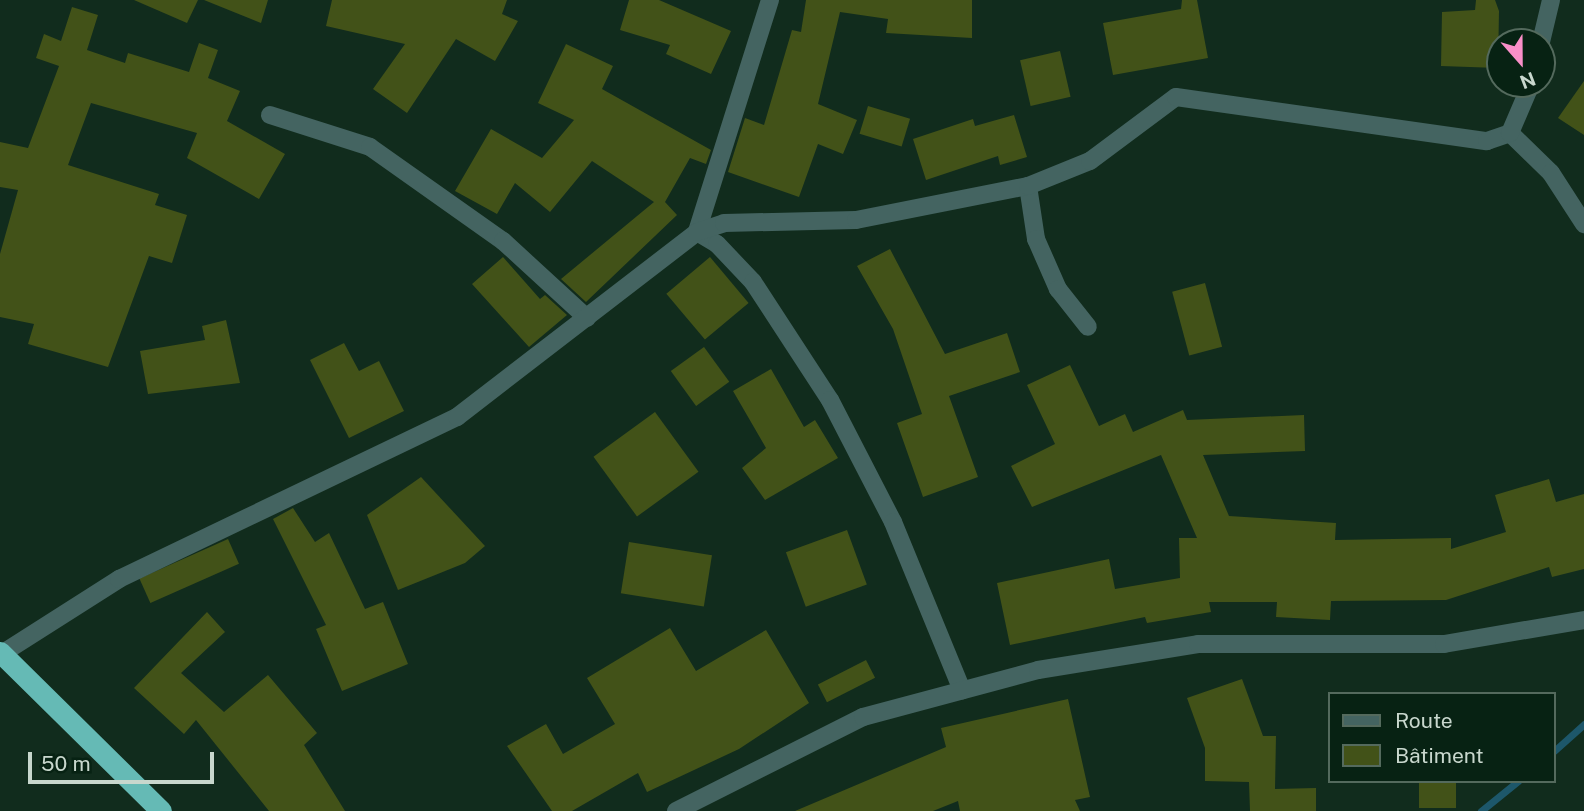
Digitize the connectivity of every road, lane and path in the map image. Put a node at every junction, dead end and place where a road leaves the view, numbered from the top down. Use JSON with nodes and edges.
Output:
{"nodes":[{"id":1,"x":770,"y":0,"type":"edge"},
{"id":2,"x":1550,"y":0,"type":"edge"},
{"id":3,"x":1544,"y":28,"type":"edge"},
{"id":4,"x":1525,"y":98,"type":"edge"},
{"id":5,"x":270,"y":115,"type":"dead end"},
{"id":6,"x":1510,"y":133,"type":"junction"},
{"id":7,"x":1028,"y":186,"type":"junction"},
{"id":8,"x":1584,"y":224,"type":"edge"},
{"id":9,"x":696,"y":232,"type":"junction"},
{"id":10,"x":587,"y":317,"type":"junction"},
{"id":11,"x":1088,"y":327,"type":"dead end"},
{"id":12,"x":1584,"y":620,"type":"edge"},
{"id":13,"x":1,"y":653,"type":"edge"},
{"id":14,"x":962,"y":690,"type":"junction"},
{"id":15,"x":160,"y":811,"type":"edge"},
{"id":16,"x":676,"y":811,"type":"edge"}],
"edges":[{"from":1,"to":9,"type":"street"},
{"from":2,"to":3,"type":"street"},
{"from":4,"to":6,"type":"street"},
{"from":5,"to":10,"type":"street"},
{"from":6,"to":7,"type":"street"},
{"from":6,"to":8,"type":"street"},
{"from":7,"to":9,"type":"street"},
{"from":7,"to":11,"type":"street"},
{"from":9,"to":10,"type":"street"},
{"from":9,"to":14,"type":"street"},
{"from":10,"to":13,"type":"street"},
{"from":12,"to":14,"type":"street"},
{"from":13,"to":15,"type":"highway"},
{"from":14,"to":16,"type":"street"}]}
